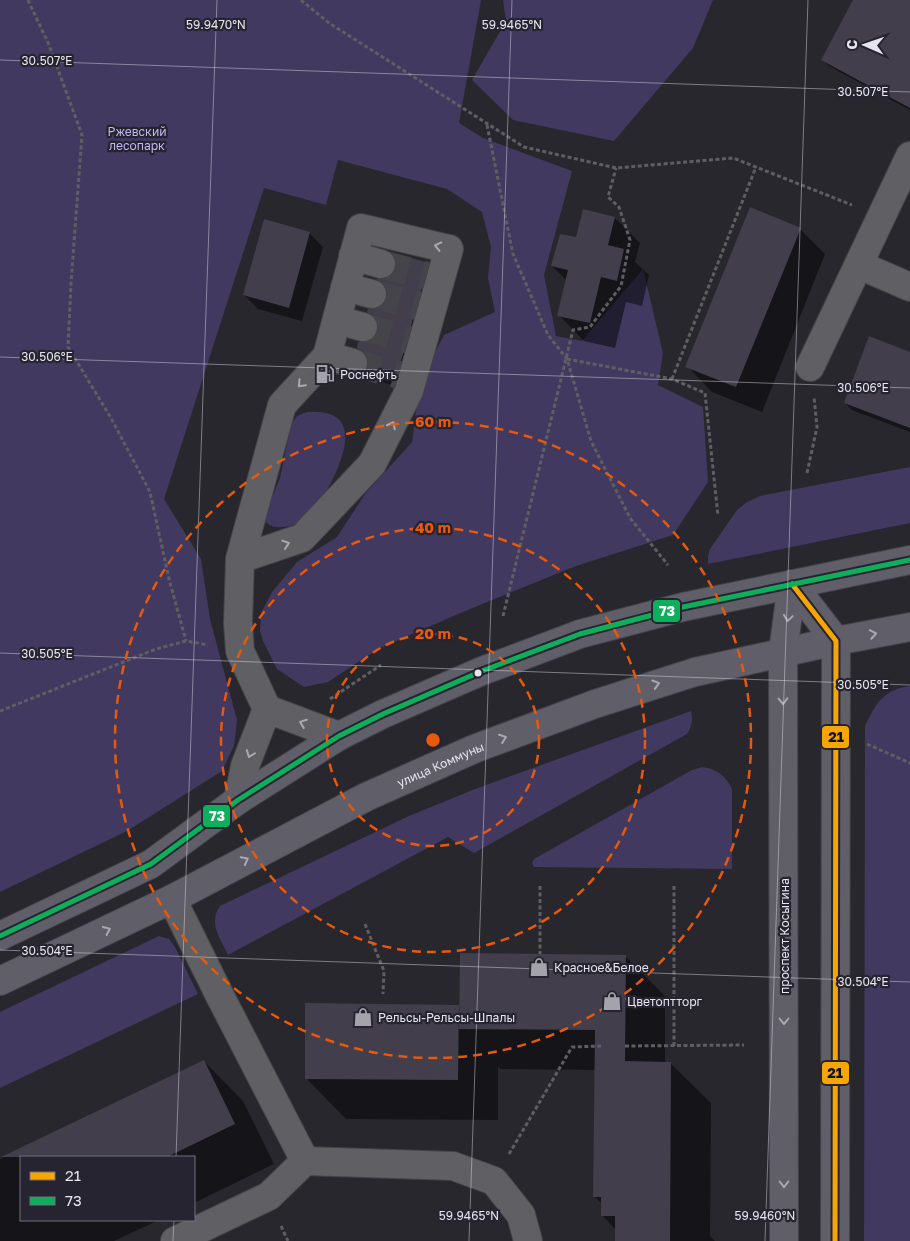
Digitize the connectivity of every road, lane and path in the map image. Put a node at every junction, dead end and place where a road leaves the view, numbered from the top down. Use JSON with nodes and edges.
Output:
{"nodes":[{"id":1,"x":28,"y":0,"type":"edge"},
{"id":2,"x":301,"y":0,"type":"edge"},
{"id":3,"x":487,"y":124,"type":"junction"},
{"id":4,"x":910,"y":156,"type":"edge"},
{"id":5,"x":756,"y":167,"type":"junction"},
{"id":6,"x":616,"y":168,"type":"junction"},
{"id":7,"x":882,"y":216,"type":"junction"},
{"id":8,"x":353,"y":256,"type":"junction"},
{"id":9,"x":381,"y":264,"type":"tunnel mouth"},
{"id":10,"x":859,"y":265,"type":"junction"},
{"id":11,"x":345,"y":287,"type":"junction"},
{"id":12,"x":910,"y":287,"type":"edge"},
{"id":13,"x":372,"y":294,"type":"tunnel mouth"},
{"id":14,"x":337,"y":320,"type":"junction"},
{"id":15,"x":363,"y":327,"type":"tunnel mouth"},
{"id":16,"x":326,"y":356,"type":"junction"},
{"id":17,"x":566,"y":359,"type":"junction"},
{"id":18,"x":353,"y":363,"type":"tunnel mouth"},
{"id":19,"x":810,"y":367,"type":"joint"},
{"id":20,"x":672,"y":379,"type":"junction"},
{"id":21,"x":808,"y":472,"type":"dead end"},
{"id":22,"x":718,"y":516,"type":"dead end"},
{"id":23,"x":240,"y":559,"type":"junction"},
{"id":24,"x":910,"y":560,"type":"edge"},
{"id":25,"x":668,"y":565,"type":"dead end"},
{"id":26,"x":792,"y":584,"type":"junction"},
{"id":27,"x":503,"y":616,"type":"dead end"},
{"id":28,"x":910,"y":628,"type":"edge"},
{"id":29,"x":186,"y":641,"type":"junction"},
{"id":30,"x":836,"y":641,"type":"junction"},
{"id":31,"x":240,"y":651,"type":"junction"},
{"id":32,"x":783,"y":652,"type":"junction"},
{"id":33,"x":267,"y":709,"type":"junction"},
{"id":34,"x":0,"y":711,"type":"edge"},
{"id":35,"x":339,"y":736,"type":"junction"},
{"id":36,"x":860,"y":740,"type":"dead end"},
{"id":37,"x":910,"y":763,"type":"edge"},
{"id":38,"x":238,"y":800,"type":"junction"},
{"id":39,"x":540,"y":886,"type":"dead end"},
{"id":40,"x":674,"y":886,"type":"dead end"},
{"id":41,"x":172,"y":899,"type":"junction"},
{"id":42,"x":365,"y":924,"type":"dead end"},
{"id":43,"x":0,"y":936,"type":"edge"},
{"id":44,"x":540,"y":954,"type":"dead end"},
{"id":45,"x":0,"y":981,"type":"edge"},
{"id":46,"x":384,"y":994,"type":"dead end"},
{"id":47,"x":625,"y":999,"type":"dead end"},
{"id":48,"x":674,"y":1000,"type":"junction"},
{"id":49,"x":744,"y":1045,"type":"dead end"},
{"id":50,"x":601,"y":1046,"type":"dead end"},
{"id":51,"x":625,"y":1046,"type":"dead end"},
{"id":52,"x":674,"y":1046,"type":"junction"},
{"id":53,"x":305,"y":1161,"type":"junction"},
{"id":54,"x":494,"y":1181,"type":"junction"},
{"id":55,"x":175,"y":1241,"type":"edge"},
{"id":56,"x":528,"y":1241,"type":"edge"},
{"id":57,"x":784,"y":1241,"type":"edge"},
{"id":58,"x":835,"y":1241,"type":"edge"}],
"edges":[{"from":1,"to":29,"type":"path"},
{"from":2,"to":3,"type":"path"},
{"from":3,"to":6,"type":"path"},
{"from":3,"to":17,"type":"path"},
{"from":4,"to":7,"type":"lane"},
{"from":5,"to":6,"type":"path"},
{"from":5,"to":7,"type":"path"},
{"from":5,"to":20,"type":"path"},
{"from":6,"to":17,"type":"path"},
{"from":7,"to":10,"type":"lane"},
{"from":8,"to":9,"type":"lane"},
{"from":8,"to":11,"type":"lane"},
{"from":23,"to":8,"type":"lane","one_way":true},
{"from":10,"to":12,"type":"lane"},
{"from":10,"to":19,"type":"lane"},
{"from":11,"to":13,"type":"lane"},
{"from":11,"to":14,"type":"lane"},
{"from":14,"to":15,"type":"lane"},
{"from":14,"to":16,"type":"lane"},
{"from":16,"to":18,"type":"lane"},
{"from":16,"to":23,"type":"lane","one_way":true},
{"from":17,"to":20,"type":"path"},
{"from":17,"to":25,"type":"path"},
{"from":17,"to":27,"type":"path"},
{"from":19,"to":21,"type":"path"},
{"from":20,"to":22,"type":"path"},
{"from":23,"to":31,"type":"lane"},
{"from":24,"to":26,"type":"main road"},
{"from":26,"to":30,"type":"main road"},
{"from":26,"to":32,"type":"main road","name":"проспект Косыгина","one_way":true},
{"from":26,"to":35,"type":"main road"},
{"from":30,"to":28,"type":"main road","name":"улица Коммуны","one_way":true},
{"from":29,"to":31,"type":"path"},
{"from":29,"to":34,"type":"path"},
{"from":30,"to":32,"type":"main road","name":"улица Коммуны"},
{"from":30,"to":58,"type":"main road"},
{"from":31,"to":33,"type":"lane"},
{"from":41,"to":32,"type":"main road","name":"улица Коммуны","one_way":true},
{"from":32,"to":57,"type":"main road","name":"проспект Косыгина","one_way":true},
{"from":35,"to":33,"type":"lane","one_way":true},
{"from":33,"to":38,"type":"lane","one_way":true},
{"from":35,"to":38,"type":"main road"},
{"from":36,"to":37,"type":"path"},
{"from":38,"to":43,"type":"main road"},
{"from":39,"to":44,"type":"path"},
{"from":40,"to":48,"type":"path"},
{"from":45,"to":41,"type":"main road","name":"улица Коммуны","one_way":true},
{"from":41,"to":53,"type":"lane"},
{"from":42,"to":46,"type":"path"},
{"from":47,"to":48,"type":"path"},
{"from":48,"to":52,"type":"path"},
{"from":49,"to":52,"type":"path"},
{"from":50,"to":54,"type":"path"},
{"from":51,"to":52,"type":"path"},
{"from":53,"to":54,"type":"lane"},
{"from":53,"to":55,"type":"lane"},
{"from":54,"to":56,"type":"lane"}]}
